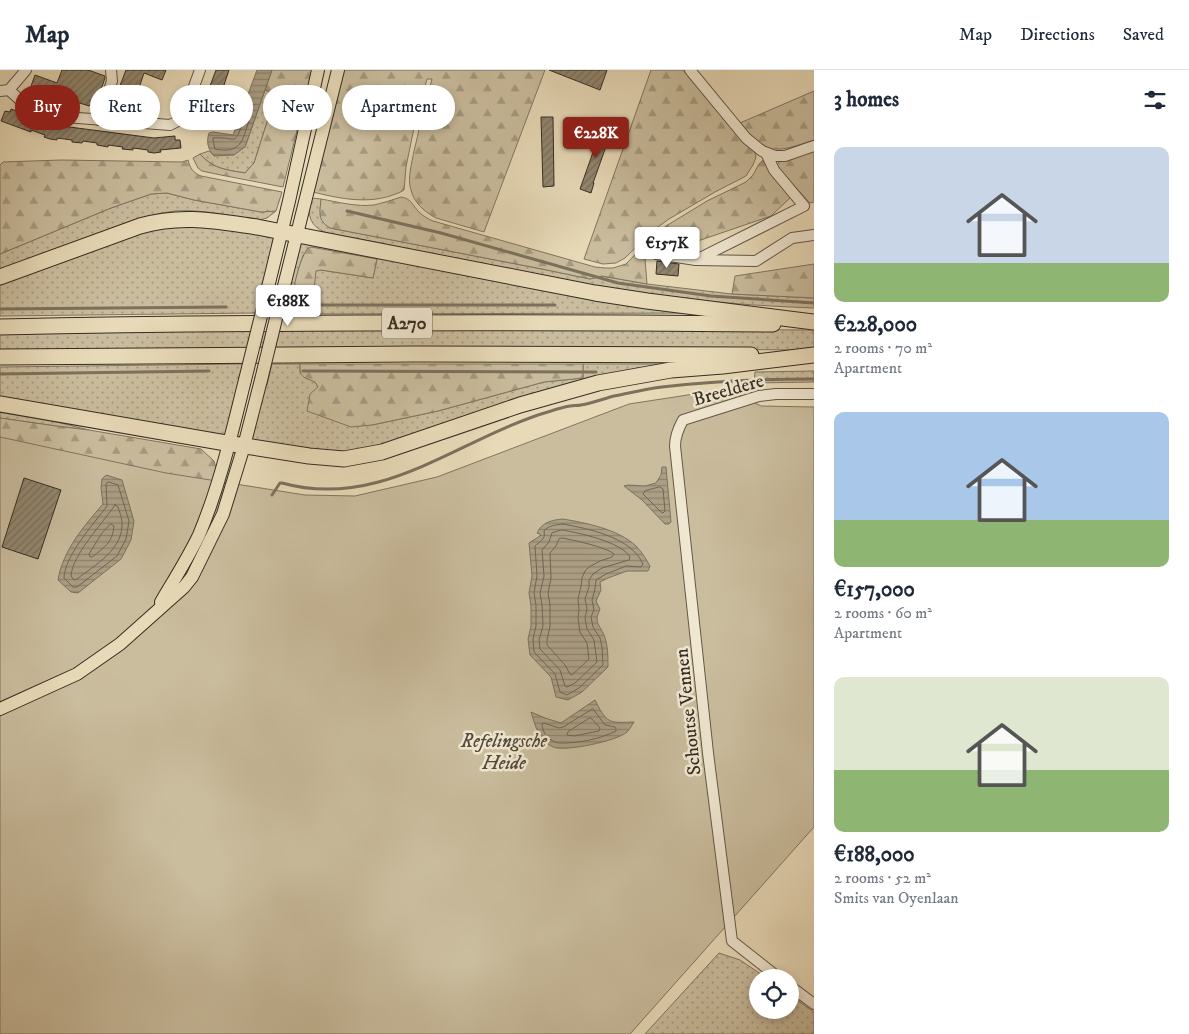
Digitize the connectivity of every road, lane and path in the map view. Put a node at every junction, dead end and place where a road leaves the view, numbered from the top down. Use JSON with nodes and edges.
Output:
{"nodes":[{"id":1,"x":26,"y":70,"type":"edge"},
{"id":2,"x":111,"y":70,"type":"edge"},
{"id":3,"x":200,"y":70,"type":"edge"},
{"id":4,"x":318,"y":70,"type":"edge"},
{"id":5,"x":338,"y":70,"type":"edge"},
{"id":6,"x":690,"y":70,"type":"edge"},
{"id":7,"x":111,"y":85,"type":"edge"},
{"id":8,"x":5,"y":90,"type":"edge"},
{"id":9,"x":90,"y":119,"type":"edge"},
{"id":10,"x":160,"y":124,"type":"edge"},
{"id":11,"x":814,"y":146,"type":"edge"},
{"id":12,"x":766,"y":153,"type":"junction"},
{"id":13,"x":281,"y":232,"type":"junction"},
{"id":14,"x":814,"y":235,"type":"edge"},
{"id":15,"x":296,"y":236,"type":"junction"},
{"id":16,"x":656,"y":254,"type":"dead end"},
{"id":17,"x":696,"y":260,"type":"junction"},
{"id":18,"x":0,"y":277,"type":"edge"},
{"id":19,"x":814,"y":323,"type":"edge"},
{"id":20,"x":0,"y":327,"type":"edge"},
{"id":21,"x":814,"y":355,"type":"edge"},
{"id":22,"x":0,"y":357,"type":"edge"},
{"id":23,"x":814,"y":394,"type":"edge"},
{"id":24,"x":0,"y":404,"type":"edge"},
{"id":25,"x":683,"y":420,"type":"joint"},
{"id":26,"x":237,"y":445,"type":"junction"},
{"id":27,"x":0,"y":709,"type":"edge"},
{"id":28,"x":768,"y":969,"type":"edge"},
{"id":29,"x":799,"y":993,"type":"edge"},
{"id":30,"x":814,"y":1004,"type":"edge"}],
"edges":[{"from":1,"to":8,"type":"street"},
{"from":2,"to":7,"type":"street"},
{"from":3,"to":10,"type":"street"},
{"from":4,"to":13,"type":"main road"},
{"from":5,"to":15,"type":"main road"},
{"from":6,"to":12,"type":"street"},
{"from":8,"to":9,"type":"street"},
{"from":11,"to":12,"type":"street"},
{"from":12,"to":17,"type":"street"},
{"from":13,"to":15,"type":"highway","number":"A270"},
{"from":13,"to":18,"type":"highway","number":"A270"},
{"from":13,"to":26,"type":"main road","bridge":true},
{"from":14,"to":17,"type":"street"},
{"from":15,"to":19,"type":"highway","number":"A270"},
{"from":15,"to":26,"type":"main road","bridge":true},
{"from":16,"to":17,"type":"street"},
{"from":19,"to":20,"type":"highway","number":"A270"},
{"from":21,"to":22,"type":"highway","number":"A270"},
{"from":21,"to":26,"type":"highway","number":"A270"},
{"from":23,"to":25,"type":"street","name":"Breeldere"},
{"from":24,"to":26,"type":"highway","number":"A270"},
{"from":25,"to":28,"type":"street","name":"Schoutse Vennen"},
{"from":26,"to":27,"type":"main road"},
{"from":29,"to":30,"type":"street"}]}
